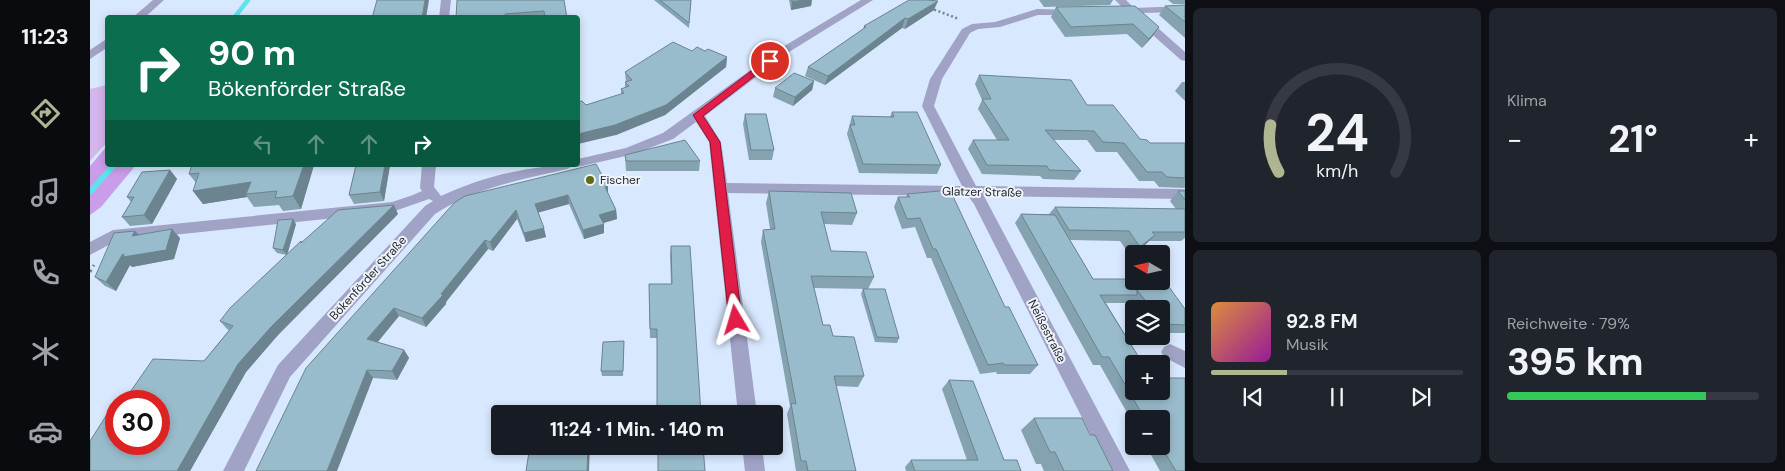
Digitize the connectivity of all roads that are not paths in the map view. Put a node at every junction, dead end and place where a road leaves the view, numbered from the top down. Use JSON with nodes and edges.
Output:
{"nodes":[{"id":1,"x":159,"y":0,"type":"edge"},
{"id":2,"x":446,"y":0,"type":"edge"},
{"id":3,"x":868,"y":0,"type":"edge"},
{"id":4,"x":1120,"y":0,"type":"edge"},
{"id":5,"x":1185,"y":9,"type":"edge"},
{"id":6,"x":1132,"y":10,"type":"junction"},
{"id":7,"x":1105,"y":11,"type":"edge"},
{"id":8,"x":1085,"y":12,"type":"edge"},
{"id":9,"x":141,"y":15,"type":"edge"},
{"id":10,"x":444,"y":15,"type":"edge"},
{"id":11,"x":105,"y":44,"type":"edge"},
{"id":12,"x":90,"y":56,"type":"edge"},
{"id":13,"x":1185,"y":58,"type":"edge"},
{"id":14,"x":698,"y":115,"type":"junction"},
{"id":15,"x":580,"y":163,"type":"edge"},
{"id":16,"x":429,"y":167,"type":"edge"},
{"id":17,"x":558,"y":167,"type":"edge"},
{"id":18,"x":720,"y":188,"type":"junction"},
{"id":19,"x":972,"y":192,"type":"junction"},
{"id":20,"x":1185,"y":194,"type":"edge"},
{"id":21,"x":435,"y":197,"type":"junction"},
{"id":22,"x":90,"y":249,"type":"edge"},
{"id":23,"x":747,"y":405,"type":"edge"},
{"id":24,"x":753,"y":455,"type":"edge"},
{"id":25,"x":233,"y":471,"type":"edge"},
{"id":26,"x":755,"y":471,"type":"edge"},
{"id":27,"x":1120,"y":471,"type":"edge"}],
"edges":[{"from":1,"to":9,"type":"street"},
{"from":2,"to":10,"type":"street"},
{"from":3,"to":14,"type":"street"},
{"from":4,"to":6,"type":"street"},
{"from":5,"to":6,"type":"street"},
{"from":6,"to":7,"type":"street"},
{"from":6,"to":13,"type":"street"},
{"from":8,"to":19,"type":"street","name":"Neißestraße"},
{"from":11,"to":12,"type":"street"},
{"from":14,"to":15,"type":"street"},
{"from":14,"to":18,"type":"street"},
{"from":16,"to":21,"type":"street"},
{"from":17,"to":21,"type":"street","name":"Bökenförder Straße"},
{"from":18,"to":19,"type":"street","name":"Glatzer Straße"},
{"from":18,"to":23,"type":"street"},
{"from":19,"to":20,"type":"street","name":"Glatzer Straße"},
{"from":19,"to":27,"type":"street","name":"Neißestraße"},
{"from":21,"to":22,"type":"street"},
{"from":21,"to":25,"type":"street","name":"Bökenförder Straße"},
{"from":24,"to":26,"type":"street"}]}
